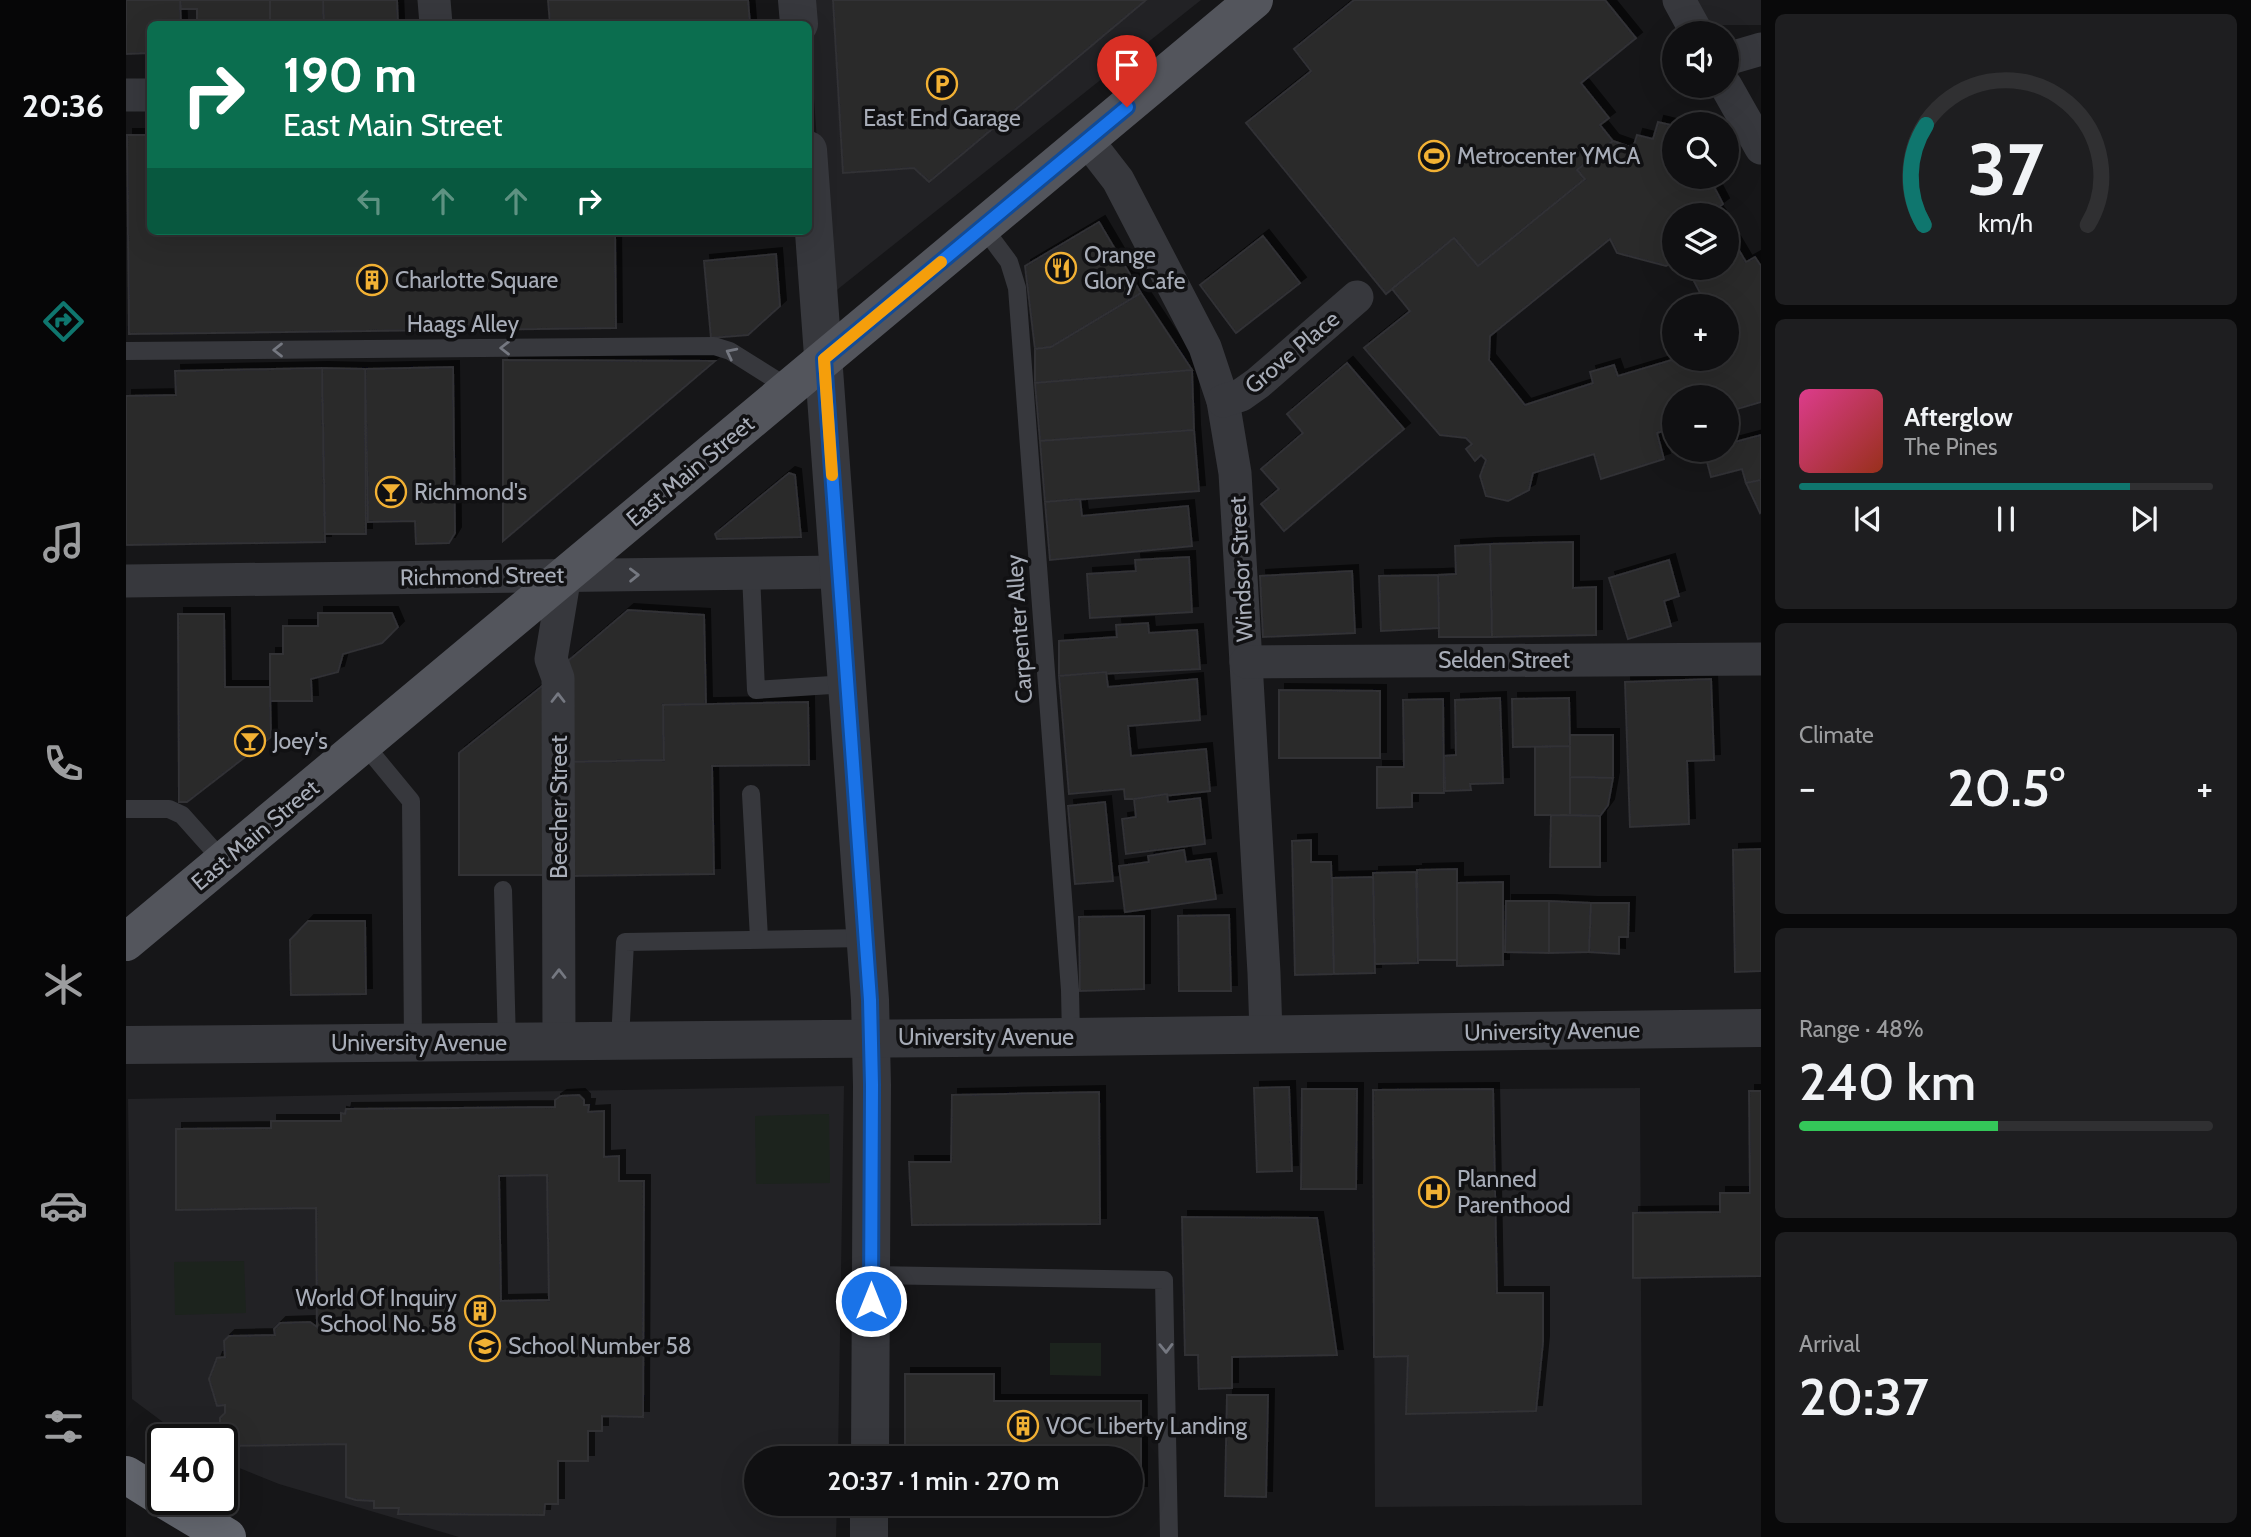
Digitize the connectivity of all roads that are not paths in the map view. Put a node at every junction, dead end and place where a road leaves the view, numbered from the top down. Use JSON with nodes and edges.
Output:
{"nodes":[{"id":1,"x":434,"y":0,"type":"edge"},
{"id":2,"x":797,"y":0,"type":"edge"},
{"id":3,"x":1679,"y":0,"type":"edge"},
{"id":4,"x":1247,"y":2,"type":"edge"},
{"id":5,"x":436,"y":21,"type":"edge"},
{"id":6,"x":799,"y":21,"type":"edge"},
{"id":7,"x":1690,"y":21,"type":"edge"},
{"id":8,"x":1761,"y":49,"type":"edge"},
{"id":9,"x":1739,"y":55,"type":"edge"},
{"id":10,"x":147,"y":94,"type":"edge"},
{"id":11,"x":126,"y":95,"type":"edge"},
{"id":12,"x":1733,"y":98,"type":"edge"},
{"id":13,"x":1087,"y":140,"type":"junction"},
{"id":14,"x":1761,"y":148,"type":"edge"},
{"id":15,"x":812,"y":202,"type":"edge"},
{"id":16,"x":983,"y":227,"type":"junction"},
{"id":17,"x":1357,"y":298,"type":"dead end"},
{"id":18,"x":126,"y":351,"type":"edge"},
{"id":19,"x":824,"y":359,"type":"junction"},
{"id":20,"x":789,"y":388,"type":"junction"},
{"id":21,"x":1223,"y":401,"type":"junction"},
{"id":22,"x":839,"y":572,"type":"junction"},
{"id":23,"x":751,"y":573,"type":"junction"},
{"id":24,"x":565,"y":575,"type":"junction"},
{"id":25,"x":126,"y":581,"type":"edge"},
{"id":26,"x":1761,"y":659,"type":"edge"},
{"id":27,"x":1246,"y":662,"type":"junction"},
{"id":28,"x":847,"y":684,"type":"junction"},
{"id":29,"x":364,"y":744,"type":"junction"},
{"id":30,"x":751,"y":794,"type":"dead end"},
{"id":31,"x":126,"y":809,"type":"edge"},
{"id":32,"x":223,"y":861,"type":"junction"},
{"id":33,"x":503,"y":890,"type":"dead end"},
{"id":34,"x":866,"y":938,"type":"junction"},
{"id":35,"x":759,"y":939,"type":"junction"},
{"id":36,"x":126,"y":942,"type":"edge"},
{"id":37,"x":1761,"y":1028,"type":"edge"},
{"id":38,"x":1266,"y":1034,"type":"junction"},
{"id":39,"x":1071,"y":1037,"type":"junction"},
{"id":40,"x":872,"y":1038,"type":"junction"},
{"id":41,"x":620,"y":1041,"type":"junction"},
{"id":42,"x":559,"y":1042,"type":"junction"},
{"id":43,"x":413,"y":1043,"type":"junction"},
{"id":44,"x":507,"y":1043,"type":"junction"},
{"id":45,"x":126,"y":1045,"type":"edge"},
{"id":46,"x":871,"y":1275,"type":"junction"},
{"id":47,"x":870,"y":1446,"type":"edge"},
{"id":48,"x":126,"y":1475,"type":"edge"},
{"id":49,"x":147,"y":1488,"type":"edge"},
{"id":50,"x":191,"y":1515,"type":"edge"},
{"id":51,"x":869,"y":1516,"type":"edge"},
{"id":52,"x":227,"y":1537,"type":"edge"},
{"id":53,"x":869,"y":1537,"type":"edge"},
{"id":54,"x":1169,"y":1537,"type":"edge"}],
"edges":[{"from":1,"to":5,"type":"street"},
{"from":2,"to":6,"type":"street"},
{"from":3,"to":7,"type":"street"},
{"from":4,"to":13,"type":"main road","name":"East Main Street"},
{"from":8,"to":9,"type":"street"},
{"from":10,"to":11,"type":"street"},
{"from":12,"to":14,"type":"street"},
{"from":13,"to":16,"type":"main road","name":"East Main Street"},
{"from":13,"to":21,"type":"street","name":"Windsor Street"},
{"from":15,"to":19,"type":"street"},
{"from":16,"to":19,"type":"main road","name":"East Main Street"},
{"from":16,"to":39,"type":"lane","name":"Carpenter Alley"},
{"from":17,"to":21,"type":"street","name":"Grove Place"},
{"from":20,"to":18,"type":"lane","name":"Haags Alley","one_way":true},
{"from":19,"to":20,"type":"main road","name":"East Main Street"},
{"from":19,"to":22,"type":"street"},
{"from":20,"to":24,"type":"main road","name":"East Main Street"},
{"from":21,"to":27,"type":"street","name":"Windsor Street"},
{"from":22,"to":23,"type":"street","name":"Richmond Street"},
{"from":22,"to":28,"type":"street"},
{"from":24,"to":23,"type":"street","name":"Richmond Street","one_way":true},
{"from":23,"to":28,"type":"lane"},
{"from":24,"to":25,"type":"street","name":"Richmond Street"},
{"from":24,"to":29,"type":"main road","name":"East Main Street"},
{"from":42,"to":24,"type":"street","name":"Beecher Street","one_way":true},
{"from":26,"to":27,"type":"street","name":"Selden Street"},
{"from":27,"to":38,"type":"street","name":"Windsor Street"},
{"from":28,"to":34,"type":"street"},
{"from":29,"to":32,"type":"main road","name":"East Main Street"},
{"from":29,"to":43,"type":"lane"},
{"from":30,"to":35,"type":"lane"},
{"from":31,"to":32,"type":"lane"},
{"from":32,"to":36,"type":"main road","name":"East Main Street"},
{"from":33,"to":44,"type":"lane"},
{"from":34,"to":35,"type":"lane"},
{"from":34,"to":40,"type":"street"},
{"from":35,"to":41,"type":"lane"},
{"from":37,"to":38,"type":"street","name":"University Avenue"},
{"from":38,"to":39,"type":"street","name":"University Avenue"},
{"from":39,"to":40,"type":"street","name":"University Avenue"},
{"from":40,"to":41,"type":"street","name":"University Avenue"},
{"from":40,"to":46,"type":"street"},
{"from":41,"to":42,"type":"street","name":"University Avenue"},
{"from":42,"to":44,"type":"street","name":"University Avenue"},
{"from":43,"to":44,"type":"street","name":"University Avenue"},
{"from":43,"to":45,"type":"street","name":"University Avenue"},
{"from":46,"to":47,"type":"street"},
{"from":46,"to":54,"type":"lane","one_way":true},
{"from":48,"to":49,"type":"highway"},
{"from":50,"to":52,"type":"highway"},
{"from":51,"to":53,"type":"street"}]}
